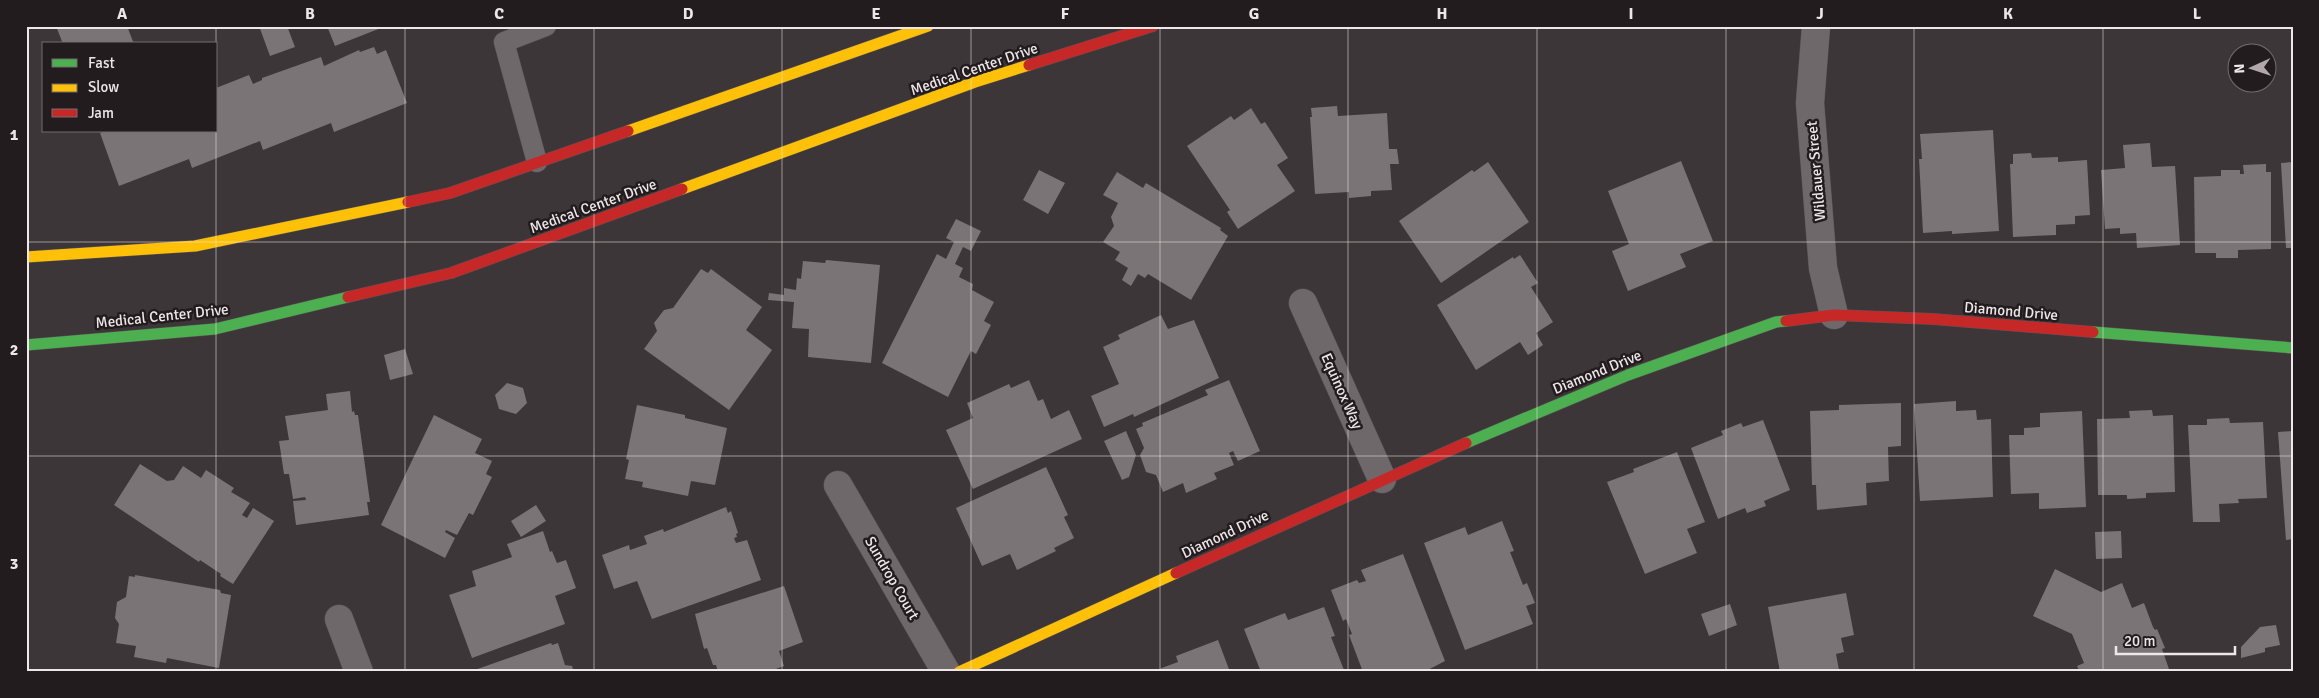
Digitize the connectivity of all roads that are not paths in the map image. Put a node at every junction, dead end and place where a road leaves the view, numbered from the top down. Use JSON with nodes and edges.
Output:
{"nodes":[{"id":1,"x":546,"y":26,"type":"edge"},
{"id":2,"x":928,"y":26,"type":"edge"},
{"id":3,"x":1153,"y":26,"type":"edge"},
{"id":4,"x":1816,"y":26,"type":"edge"},
{"id":5,"x":537,"y":162,"type":"junction"},
{"id":6,"x":26,"y":257,"type":"edge"},
{"id":7,"x":1302,"y":303,"type":"dead end"},
{"id":8,"x":1834,"y":315,"type":"junction"},
{"id":9,"x":26,"y":345,"type":"edge"},
{"id":10,"x":2293,"y":348,"type":"edge"},
{"id":11,"x":1382,"y":479,"type":"junction"},
{"id":12,"x":838,"y":484,"type":"dead end"},
{"id":13,"x":339,"y":619,"type":"dead end"},
{"id":14,"x":359,"y":672,"type":"edge"},
{"id":15,"x":946,"y":672,"type":"edge"},
{"id":16,"x":959,"y":672,"type":"edge"}],
"edges":[{"from":1,"to":5,"type":"lane"},
{"from":2,"to":5,"type":"main road"},
{"from":3,"to":9,"type":"main road","name":"Medical Center Drive"},
{"from":4,"to":8,"type":"street","name":"Wildauer Street"},
{"from":5,"to":6,"type":"main road"},
{"from":7,"to":11,"type":"street","name":"Equinox Way"},
{"from":8,"to":10,"type":"main road","name":"Diamond Drive"},
{"from":8,"to":11,"type":"main road","name":"Diamond Drive"},
{"from":11,"to":16,"type":"main road","name":"Diamond Drive"},
{"from":12,"to":15,"type":"street","name":"Sundrop Court"},
{"from":13,"to":14,"type":"street"}]}
